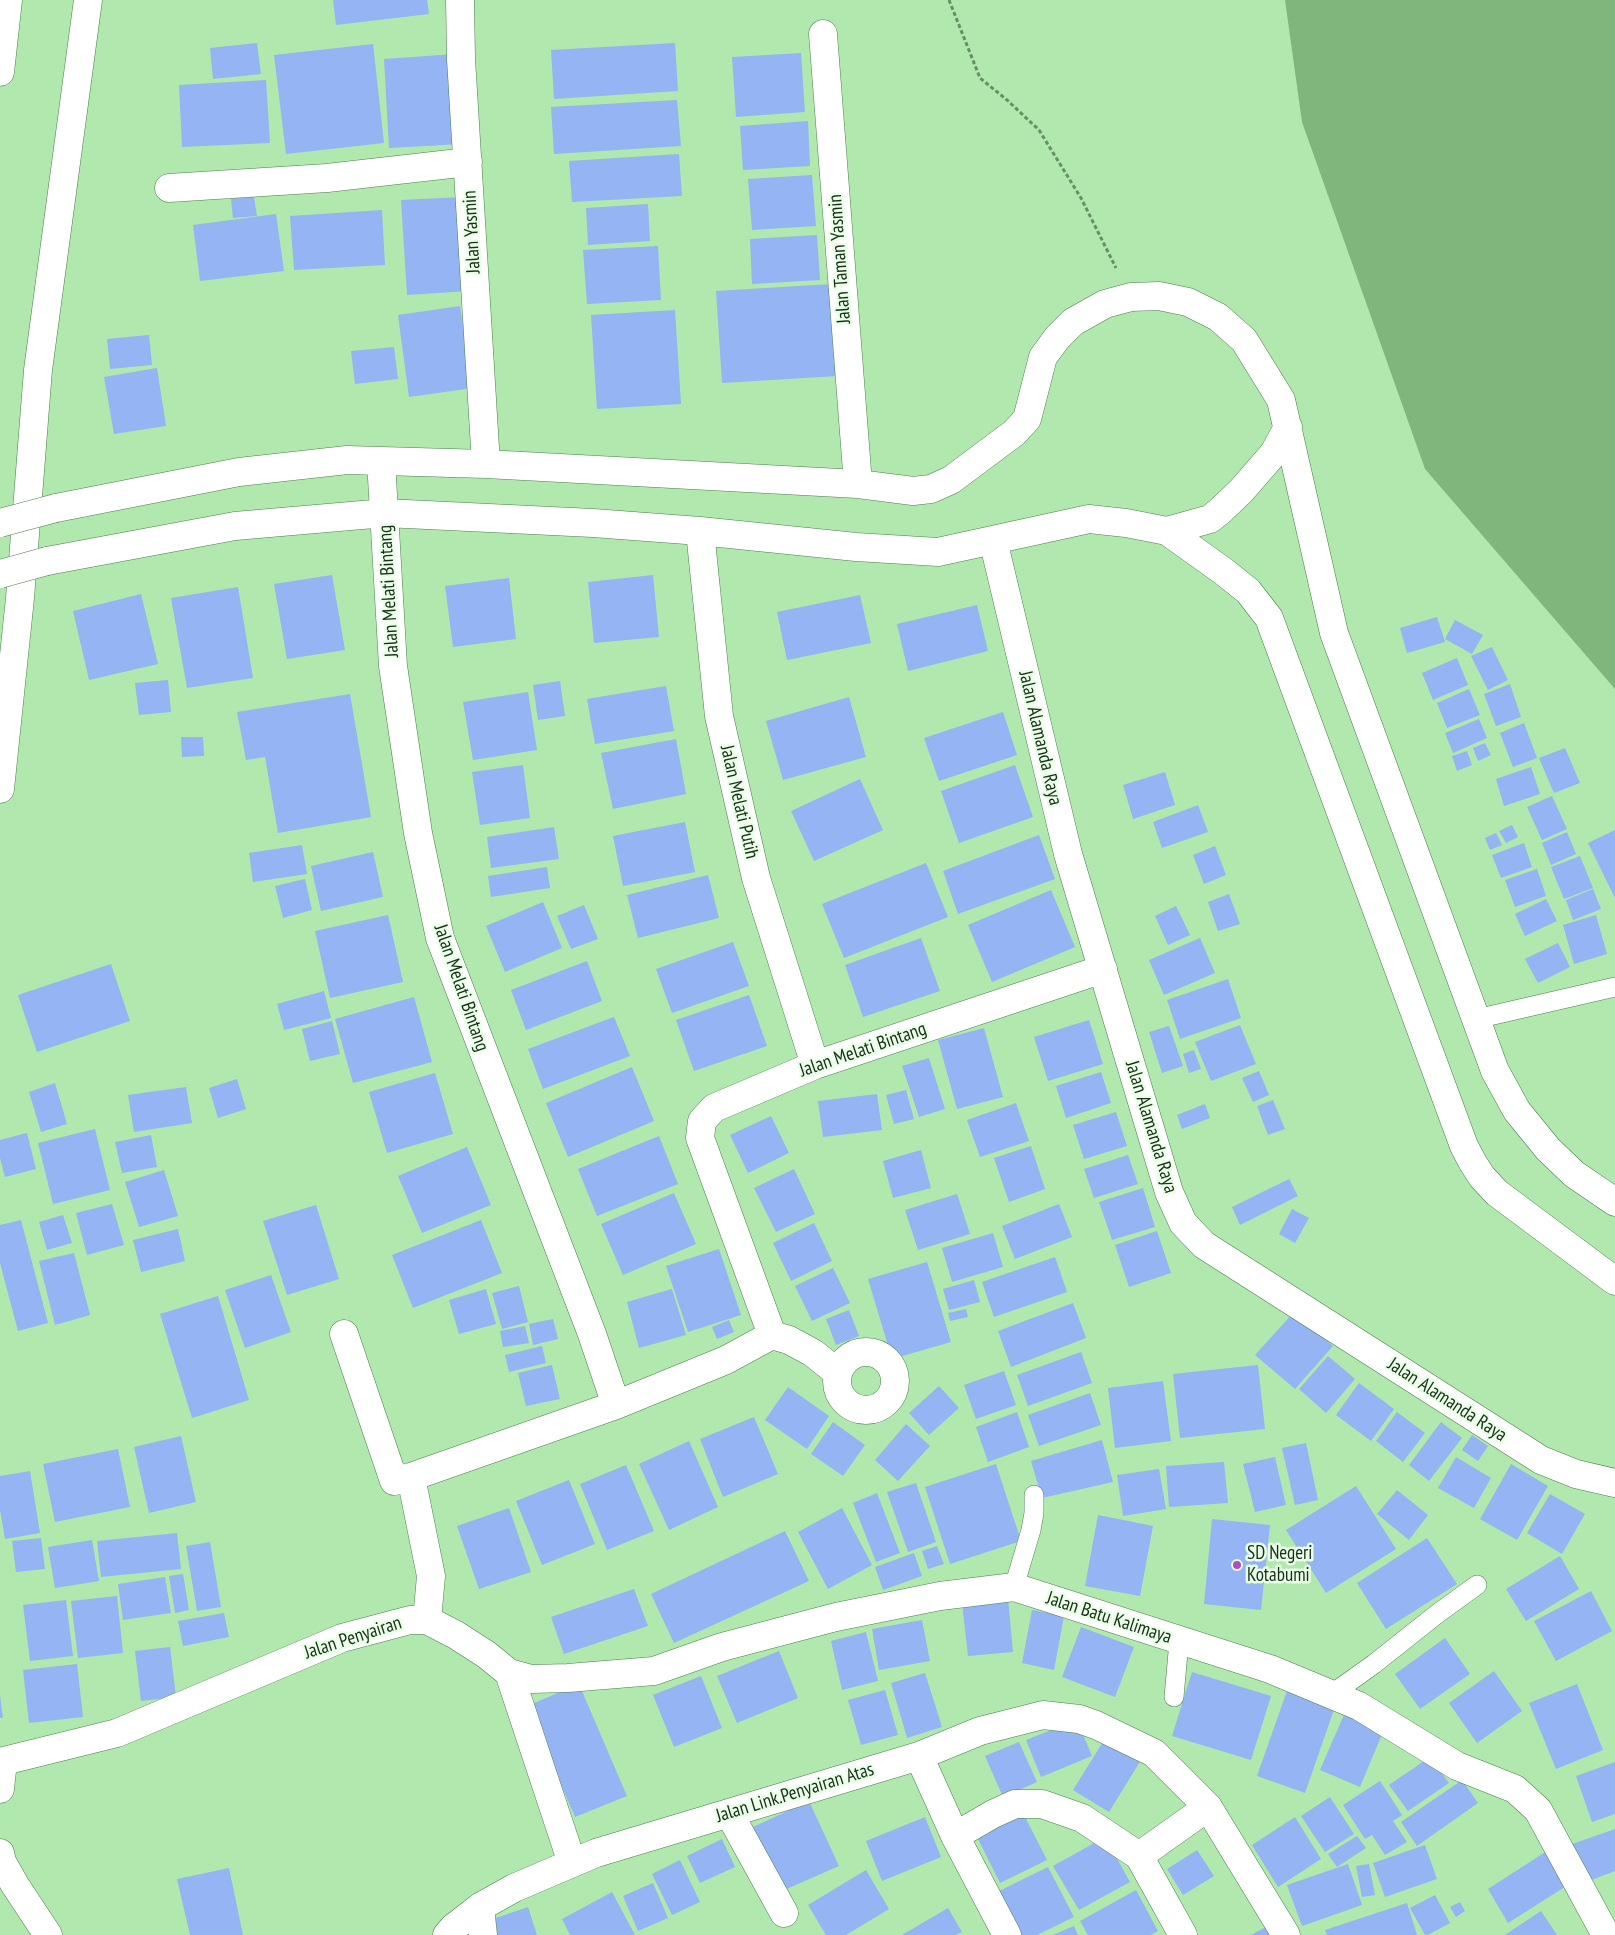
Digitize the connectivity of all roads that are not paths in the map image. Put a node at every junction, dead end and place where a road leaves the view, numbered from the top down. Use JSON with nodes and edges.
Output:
{"nodes":[{"id":1,"x":8,"y":0,"type":"edge"},
{"id":2,"x":88,"y":0,"type":"edge"},
{"id":3,"x":460,"y":0,"type":"edge"},
{"id":4,"x":823,"y":34,"type":"dead end"},
{"id":5,"x":0,"y":72,"type":"edge"},
{"id":6,"x":468,"y":162,"type":"junction"},
{"id":7,"x":169,"y":188,"type":"dead end"},
{"id":8,"x":1288,"y":427,"type":"junction"},
{"id":9,"x":381,"y":461,"type":"junction"},
{"id":10,"x":486,"y":464,"type":"junction"},
{"id":11,"x":858,"y":484,"type":"junction"},
{"id":12,"x":385,"y":513,"type":"junction"},
{"id":13,"x":0,"y":524,"type":"edge"},
{"id":14,"x":700,"y":531,"type":"junction"},
{"id":15,"x":1167,"y":531,"type":"junction"},
{"id":16,"x":993,"y":540,"type":"junction"},
{"id":17,"x":0,"y":574,"type":"edge"},
{"id":18,"x":0,"y":790,"type":"edge"},
{"id":19,"x":1103,"y":969,"type":"junction"},
{"id":20,"x":1615,"y":986,"type":"edge"},
{"id":21,"x":1476,"y":1019,"type":"junction"},
{"id":22,"x":815,"y":1065,"type":"junction"},
{"id":23,"x":1615,"y":1202,"type":"edge"},
{"id":24,"x":1615,"y":1281,"type":"edge"},
{"id":25,"x":344,"y":1334,"type":"dead end"},
{"id":26,"x":772,"y":1335,"type":"junction"},
{"id":27,"x":838,"y":1373,"type":"dead end"},
{"id":28,"x":616,"y":1405,"type":"junction"},
{"id":29,"x":411,"y":1477,"type":"junction"},
{"id":30,"x":1615,"y":1482,"type":"edge"},
{"id":31,"x":1034,"y":1495,"type":"dead end"},
{"id":32,"x":1477,"y":1585,"type":"dead end"},
{"id":33,"x":1014,"y":1587,"type":"junction"},
{"id":34,"x":427,"y":1620,"type":"junction"},
{"id":35,"x":1179,"y":1641,"type":"junction"},
{"id":36,"x":509,"y":1673,"type":"junction"},
{"id":37,"x":1332,"y":1694,"type":"junction"},
{"id":38,"x":1174,"y":1697,"type":"dead end"},
{"id":39,"x":919,"y":1756,"type":"junction"},
{"id":40,"x":2,"y":1762,"type":"edge"},
{"id":41,"x":0,"y":1789,"type":"edge"},
{"id":42,"x":1208,"y":1807,"type":"junction"},
{"id":43,"x":730,"y":1813,"type":"junction"},
{"id":44,"x":955,"y":1836,"type":"junction"},
{"id":45,"x":0,"y":1853,"type":"edge"},
{"id":46,"x":1139,"y":1856,"type":"junction"},
{"id":47,"x":572,"y":1863,"type":"junction"},
{"id":48,"x":480,"y":1907,"type":"junction"},
{"id":49,"x":784,"y":1913,"type":"dead end"},
{"id":50,"x":48,"y":1935,"type":"edge"},
{"id":51,"x":447,"y":1935,"type":"edge"},
{"id":52,"x":483,"y":1935,"type":"edge"},
{"id":53,"x":1007,"y":1935,"type":"edge"},
{"id":54,"x":1183,"y":1935,"type":"edge"},
{"id":55,"x":1286,"y":1935,"type":"edge"},
{"id":56,"x":1606,"y":1935,"type":"edge"}],
"edges":[{"from":1,"to":5,"type":"main road"},
{"from":2,"to":18,"type":"main road"},
{"from":3,"to":6,"type":"main road","name":"Jalan Yasmin"},
{"from":4,"to":11,"type":"main road","name":"Jalan Taman Yasmin"},
{"from":6,"to":7,"type":"main road"},
{"from":6,"to":10,"type":"main road","name":"Jalan Yasmin"},
{"from":8,"to":11,"type":"main road"},
{"from":8,"to":15,"type":"main road"},
{"from":8,"to":21,"type":"main road"},
{"from":9,"to":10,"type":"main road"},
{"from":9,"to":12,"type":"main road","name":"Jalan Melati Bintang"},
{"from":9,"to":13,"type":"main road","bridge":true},
{"from":10,"to":11,"type":"main road"},
{"from":12,"to":14,"type":"main road"},
{"from":12,"to":17,"type":"main road","bridge":true},
{"from":12,"to":28,"type":"main road","name":"Jalan Melati Bintang"},
{"from":14,"to":16,"type":"main road"},
{"from":14,"to":22,"type":"main road","name":"Jalan Melati Putih"},
{"from":15,"to":16,"type":"main road"},
{"from":15,"to":24,"type":"main road"},
{"from":16,"to":19,"type":"main road","name":"Jalan Alamanda Raya"},
{"from":19,"to":22,"type":"main road","name":"Jalan Melati Bintang"},
{"from":19,"to":30,"type":"main road","name":"Jalan Alamanda Raya"},
{"from":20,"to":21,"type":"lane"},
{"from":21,"to":23,"type":"main road"},
{"from":22,"to":26,"type":"main road","name":"Jalan Melati Bintang"},
{"from":25,"to":29,"type":"main road"},
{"from":26,"to":27,"type":"main road"},
{"from":26,"to":28,"type":"main road"},
{"from":28,"to":29,"type":"main road"},
{"from":29,"to":34,"type":"main road"},
{"from":31,"to":33,"type":"lane"},
{"from":32,"to":37,"type":"lane"},
{"from":33,"to":35,"type":"main road","name":"Jalan Batu Kalimaya"},
{"from":33,"to":36,"type":"main road","name":"Jalan Batu Kalimaya"},
{"from":34,"to":36,"type":"main road","name":"Jalan Penyairan"},
{"from":34,"to":40,"type":"main road","name":"Jalan Penyairan"},
{"from":35,"to":37,"type":"main road","name":"Jalan Batu Kalimaya"},
{"from":35,"to":38,"type":"lane"},
{"from":36,"to":47,"type":"main road"},
{"from":37,"to":56,"type":"main road","name":"Jalan Batu Kalimaya"},
{"from":39,"to":42,"type":"main road","name":"Jalan Link.Penyairan Atas"},
{"from":39,"to":43,"type":"main road","name":"Jalan Link.Penyairan Atas"},
{"from":39,"to":44,"type":"main road"},
{"from":40,"to":41,"type":"main road"},
{"from":42,"to":46,"type":"main road"},
{"from":42,"to":55,"type":"main road","name":"Jalan Link.Penyairan Atas"},
{"from":43,"to":47,"type":"main road","name":"Jalan Link.Penyairan Atas"},
{"from":43,"to":49,"type":"main road"},
{"from":44,"to":46,"type":"main road"},
{"from":44,"to":53,"type":"main road"},
{"from":45,"to":50,"type":"main road"},
{"from":46,"to":54,"type":"main road"},
{"from":47,"to":48,"type":"main road","name":"Jalan Link.Penyairan Atas"},
{"from":48,"to":51,"type":"main road","name":"Jalan Link.Penyairan Atas"},
{"from":48,"to":52,"type":"main road"}]}
